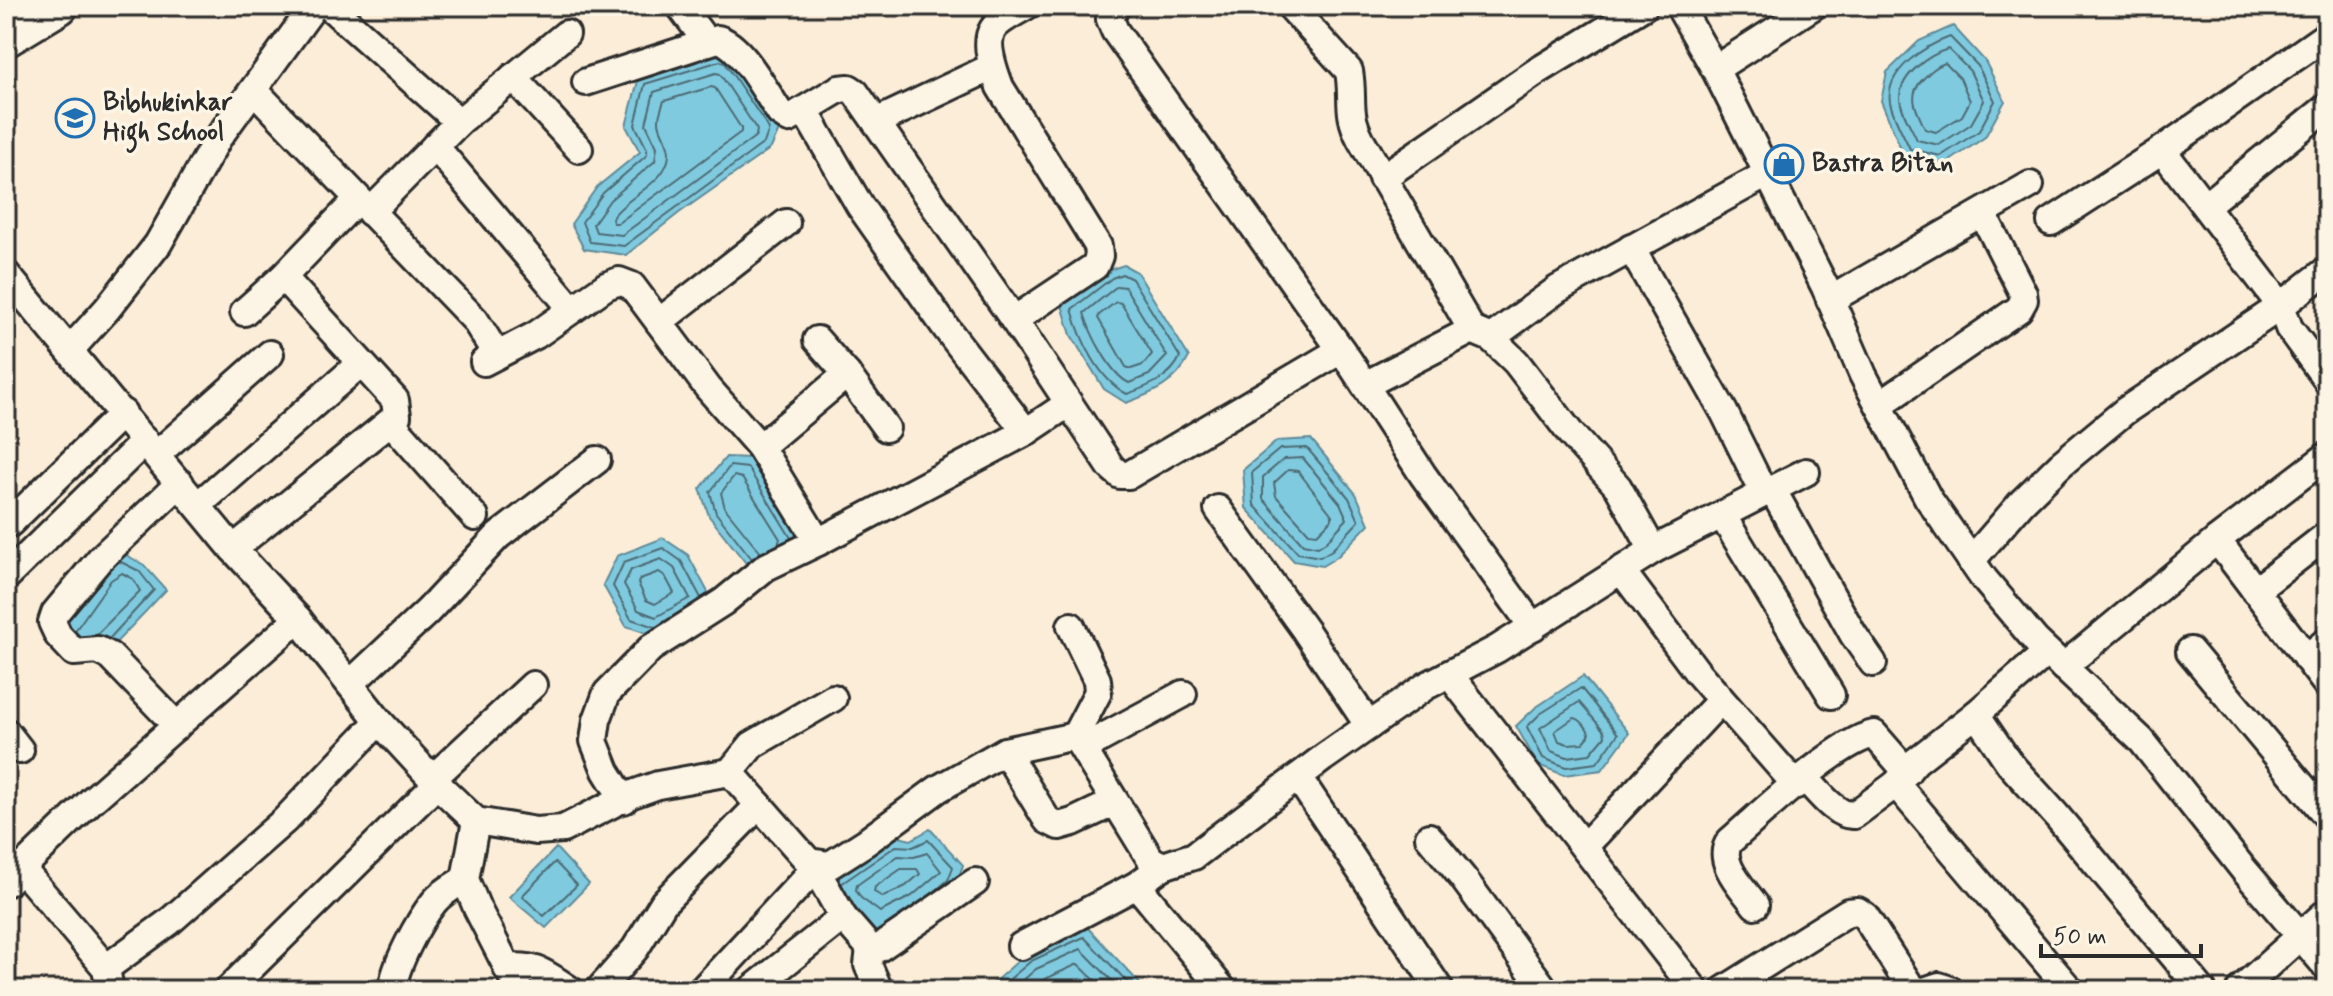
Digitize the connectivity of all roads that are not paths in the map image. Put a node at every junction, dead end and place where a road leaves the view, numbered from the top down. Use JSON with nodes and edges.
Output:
{"nodes":[{"id":1,"x":59,"y":6,"type":"edge"},
{"id":2,"x":314,"y":6,"type":"edge"},
{"id":3,"x":329,"y":6,"type":"edge"},
{"id":4,"x":680,"y":6,"type":"edge"},
{"id":5,"x":1026,"y":6,"type":"edge"},
{"id":6,"x":1116,"y":6,"type":"edge"},
{"id":7,"x":1290,"y":6,"type":"edge"},
{"id":8,"x":1644,"y":6,"type":"edge"},
{"id":9,"x":1679,"y":6,"type":"edge"},
{"id":10,"x":1813,"y":6,"type":"edge"},
{"id":11,"x":566,"y":34,"type":"dead end"},
{"id":12,"x":2327,"y":35,"type":"edge"},
{"id":13,"x":6,"y":38,"type":"edge"},
{"id":14,"x":706,"y":41,"type":"junction"},
{"id":15,"x":992,"y":67,"type":"junction"},
{"id":16,"x":1715,"y":69,"type":"junction"},
{"id":17,"x":513,"y":77,"type":"junction"},
{"id":18,"x":586,"y":82,"type":"dead end"},
{"id":19,"x":254,"y":90,"type":"junction"},
{"id":20,"x":2327,"y":107,"type":"edge"},
{"id":21,"x":805,"y":111,"type":"junction"},
{"id":22,"x":459,"y":122,"type":"junction"},
{"id":23,"x":876,"y":122,"type":"junction"},
{"id":24,"x":435,"y":146,"type":"junction"},
{"id":25,"x":579,"y":149,"type":"dead end"},
{"id":26,"x":2162,"y":150,"type":"junction"},
{"id":27,"x":1767,"y":174,"type":"junction"},
{"id":28,"x":1382,"y":178,"type":"junction"},
{"id":29,"x":2030,"y":185,"type":"dead end"},
{"id":30,"x":364,"y":206,"type":"junction"},
{"id":31,"x":2205,"y":206,"type":"junction"},
{"id":32,"x":1983,"y":214,"type":"junction"},
{"id":33,"x":2051,"y":222,"type":"dead end"},
{"id":34,"x":786,"y":223,"type":"dead end"},
{"id":35,"x":1631,"y":248,"type":"junction"},
{"id":36,"x":2327,"y":270,"type":"edge"},
{"id":37,"x":283,"y":277,"type":"junction"},
{"id":38,"x":8,"y":279,"type":"edge"},
{"id":39,"x":1830,"y":300,"type":"junction"},
{"id":40,"x":2281,"y":306,"type":"junction"},
{"id":41,"x":572,"y":309,"type":"junction"},
{"id":42,"x":244,"y":312,"type":"dead end"},
{"id":43,"x":1014,"y":320,"type":"junction"},
{"id":44,"x":659,"y":322,"type":"junction"},
{"id":45,"x":1482,"y":334,"type":"junction"},
{"id":46,"x":817,"y":340,"type":"dead end"},
{"id":47,"x":70,"y":350,"type":"junction"},
{"id":48,"x":1341,"y":350,"type":"junction"},
{"id":49,"x":270,"y":354,"type":"dead end"},
{"id":50,"x":361,"y":363,"type":"junction"},
{"id":51,"x":847,"y":374,"type":"junction"},
{"id":52,"x":2327,"y":380,"type":"edge"},
{"id":53,"x":1365,"y":385,"type":"junction"},
{"id":54,"x":1068,"y":404,"type":"junction"},
{"id":55,"x":1879,"y":405,"type":"junction"},
{"id":56,"x":123,"y":413,"type":"junction"},
{"id":57,"x":391,"y":422,"type":"junction"},
{"id":58,"x":886,"y":428,"type":"dead end"},
{"id":59,"x":1026,"y":432,"type":"junction"},
{"id":60,"x":760,"y":447,"type":"junction"},
{"id":61,"x":151,"y":448,"type":"junction"},
{"id":62,"x":2327,"y":456,"type":"edge"},
{"id":63,"x":597,"y":460,"type":"dead end"},
{"id":64,"x":1806,"y":472,"type":"dead end"},
{"id":65,"x":180,"y":483,"type":"junction"},
{"id":66,"x":1768,"y":491,"type":"junction"},
{"id":67,"x":198,"y":505,"type":"junction"},
{"id":68,"x":1218,"y":509,"type":"dead end"},
{"id":69,"x":1722,"y":515,"type":"junction"},
{"id":70,"x":475,"y":517,"type":"dead end"},
{"id":71,"x":10,"y":523,"type":"dead end"},
{"id":72,"x":2327,"y":535,"type":"edge"},
{"id":73,"x":2217,"y":540,"type":"junction"},
{"id":74,"x":818,"y":542,"type":"junction"},
{"id":75,"x":233,"y":549,"type":"junction"},
{"id":76,"x":1653,"y":550,"type":"junction"},
{"id":77,"x":1971,"y":561,"type":"junction"},
{"id":78,"x":1621,"y":570,"type":"junction"},
{"id":79,"x":6,"y":577,"type":"edge"},
{"id":80,"x":2255,"y":591,"type":"junction"},
{"id":81,"x":298,"y":619,"type":"junction"},
{"id":82,"x":1071,"y":626,"type":"dead end"},
{"id":83,"x":1533,"y":627,"type":"junction"},
{"id":84,"x":2327,"y":641,"type":"edge"},
{"id":85,"x":2190,"y":651,"type":"dead end"},
{"id":86,"x":2306,"y":658,"type":"junction"},
{"id":87,"x":2055,"y":660,"type":"junction"},
{"id":88,"x":1873,"y":663,"type":"dead end"},
{"id":89,"x":1449,"y":674,"type":"junction"},
{"id":90,"x":350,"y":684,"type":"junction"},
{"id":91,"x":533,"y":685,"type":"dead end"},
{"id":92,"x":2327,"y":685,"type":"edge"},
{"id":93,"x":1183,"y":694,"type":"dead end"},
{"id":94,"x":1831,"y":695,"type":"dead end"},
{"id":95,"x":833,"y":698,"type":"dead end"},
{"id":96,"x":1721,"y":700,"type":"junction"},
{"id":97,"x":1976,"y":714,"type":"junction"},
{"id":98,"x":379,"y":721,"type":"junction"},
{"id":99,"x":177,"y":726,"type":"junction"},
{"id":100,"x":1369,"y":726,"type":"junction"},
{"id":101,"x":1079,"y":742,"type":"junction"},
{"id":102,"x":1005,"y":751,"type":"junction"},
{"id":103,"x":730,"y":772,"type":"junction"},
{"id":104,"x":1298,"y":777,"type":"junction"},
{"id":105,"x":1902,"y":778,"type":"junction"},
{"id":106,"x":434,"y":781,"type":"junction"},
{"id":107,"x":1800,"y":781,"type":"junction"},
{"id":108,"x":624,"y":800,"type":"junction"},
{"id":109,"x":1115,"y":802,"type":"junction"},
{"id":110,"x":759,"y":805,"type":"junction"},
{"id":111,"x":2327,"y":816,"type":"edge"},
{"id":112,"x":476,"y":821,"type":"junction"},
{"id":113,"x":1429,"y":837,"type":"dead end"},
{"id":114,"x":1584,"y":847,"type":"junction"},
{"id":115,"x":817,"y":866,"type":"junction"},
{"id":116,"x":1163,"y":866,"type":"junction"},
{"id":117,"x":14,"y":876,"type":"edge"},
{"id":118,"x":465,"y":879,"type":"junction"},
{"id":119,"x":975,"y":882,"type":"dead end"},
{"id":120,"x":1137,"y":885,"type":"junction"},
{"id":121,"x":1755,"y":905,"type":"dead end"},
{"id":122,"x":2327,"y":912,"type":"edge"},
{"id":123,"x":843,"y":917,"type":"junction"},
{"id":124,"x":2300,"y":936,"type":"junction"},
{"id":125,"x":1021,"y":946,"type":"dead end"},
{"id":126,"x":870,"y":948,"type":"junction"},
{"id":127,"x":2327,"y":967,"type":"edge"},
{"id":128,"x":108,"y":979,"type":"edge"},
{"id":129,"x":513,"y":979,"type":"edge"},
{"id":130,"x":228,"y":990,"type":"edge"},
{"id":131,"x":392,"y":990,"type":"edge"},
{"id":132,"x":570,"y":990,"type":"edge"},
{"id":133,"x":599,"y":990,"type":"edge"},
{"id":134,"x":702,"y":990,"type":"edge"},
{"id":135,"x":751,"y":990,"type":"edge"},
{"id":136,"x":879,"y":990,"type":"edge"},
{"id":137,"x":1223,"y":990,"type":"edge"},
{"id":138,"x":1440,"y":990,"type":"edge"},
{"id":139,"x":1545,"y":990,"type":"edge"},
{"id":140,"x":1695,"y":990,"type":"edge"},
{"id":141,"x":1724,"y":990,"type":"edge"},
{"id":142,"x":1917,"y":990,"type":"edge"},
{"id":143,"x":1927,"y":990,"type":"edge"},
{"id":144,"x":1950,"y":990,"type":"edge"},
{"id":145,"x":2070,"y":990,"type":"edge"},
{"id":146,"x":2202,"y":990,"type":"edge"},
{"id":147,"x":2240,"y":990,"type":"edge"}],
"edges":[{"from":1,"to":13,"type":"street"},
{"from":2,"to":19,"type":"street"},
{"from":3,"to":22,"type":"street"},
{"from":4,"to":14,"type":"street"},
{"from":5,"to":15,"type":"street"},
{"from":6,"to":48,"type":"street"},
{"from":7,"to":28,"type":"street"},
{"from":8,"to":28,"type":"street"},
{"from":9,"to":16,"type":"street"},
{"from":10,"to":16,"type":"street"},
{"from":11,"to":17,"type":"street"},
{"from":12,"to":26,"type":"street"},
{"from":14,"to":18,"type":"street"},
{"from":14,"to":21,"type":"street"},
{"from":15,"to":23,"type":"street"},
{"from":15,"to":43,"type":"street"},
{"from":16,"to":27,"type":"street"},
{"from":17,"to":22,"type":"street"},
{"from":17,"to":25,"type":"street"},
{"from":19,"to":30,"type":"street"},
{"from":19,"to":47,"type":"street"},
{"from":20,"to":31,"type":"street"},
{"from":21,"to":23,"type":"street"},
{"from":21,"to":59,"type":"street"},
{"from":22,"to":24,"type":"street"},
{"from":23,"to":43,"type":"street"},
{"from":24,"to":30,"type":"street"},
{"from":24,"to":41,"type":"street"},
{"from":26,"to":31,"type":"street"},
{"from":26,"to":33,"type":"street"},
{"from":27,"to":35,"type":"street"},
{"from":27,"to":39,"type":"street"},
{"from":28,"to":45,"type":"street"},
{"from":29,"to":32,"type":"street"},
{"from":30,"to":37,"type":"street"},
{"from":30,"to":41,"type":"street"},
{"from":31,"to":40,"type":"street"},
{"from":32,"to":39,"type":"street"},
{"from":32,"to":55,"type":"street"},
{"from":34,"to":44,"type":"street"},
{"from":35,"to":45,"type":"street"},
{"from":35,"to":66,"type":"street"},
{"from":36,"to":40,"type":"street"},
{"from":37,"to":42,"type":"street"},
{"from":37,"to":50,"type":"street"},
{"from":38,"to":47,"type":"street"},
{"from":39,"to":55,"type":"street"},
{"from":40,"to":52,"type":"street"},
{"from":40,"to":77,"type":"street"},
{"from":41,"to":44,"type":"street"},
{"from":43,"to":54,"type":"street"},
{"from":44,"to":60,"type":"street"},
{"from":45,"to":53,"type":"street"},
{"from":45,"to":76,"type":"street"},
{"from":46,"to":51,"type":"street"},
{"from":47,"to":56,"type":"street"},
{"from":48,"to":53,"type":"street"},
{"from":48,"to":54,"type":"street"},
{"from":49,"to":61,"type":"street"},
{"from":50,"to":57,"type":"street"},
{"from":50,"to":67,"type":"street"},
{"from":51,"to":58,"type":"street"},
{"from":51,"to":60,"type":"street"},
{"from":53,"to":83,"type":"street"},
{"from":54,"to":59,"type":"street"},
{"from":55,"to":77,"type":"street"},
{"from":56,"to":61,"type":"street"},
{"from":56,"to":71,"type":"street"},
{"from":57,"to":70,"type":"street"},
{"from":57,"to":75,"type":"street"},
{"from":59,"to":74,"type":"street"},
{"from":60,"to":74,"type":"street"},
{"from":61,"to":65,"type":"street"},
{"from":61,"to":79,"type":"street"},
{"from":62,"to":73,"type":"street"},
{"from":63,"to":90,"type":"street"},
{"from":64,"to":66,"type":"street"},
{"from":65,"to":67,"type":"street"},
{"from":65,"to":99,"type":"street"},
{"from":66,"to":69,"type":"street"},
{"from":66,"to":88,"type":"street"},
{"from":67,"to":75,"type":"street"},
{"from":68,"to":100,"type":"street"},
{"from":69,"to":76,"type":"street"},
{"from":69,"to":94,"type":"street"},
{"from":72,"to":80,"type":"street"},
{"from":73,"to":80,"type":"street"},
{"from":73,"to":87,"type":"street"},
{"from":74,"to":108,"type":"street"},
{"from":75,"to":81,"type":"street"},
{"from":76,"to":78,"type":"street"},
{"from":77,"to":87,"type":"street"},
{"from":78,"to":83,"type":"street"},
{"from":78,"to":96,"type":"street"},
{"from":80,"to":86,"type":"street"},
{"from":81,"to":90,"type":"street"},
{"from":81,"to":99,"type":"street"},
{"from":82,"to":101,"type":"street"},
{"from":83,"to":89,"type":"street"},
{"from":84,"to":86,"type":"street"},
{"from":85,"to":111,"type":"street"},
{"from":86,"to":92,"type":"street"},
{"from":87,"to":97,"type":"street"},
{"from":87,"to":124,"type":"street"},
{"from":89,"to":100,"type":"street"},
{"from":89,"to":114,"type":"street"},
{"from":90,"to":98,"type":"street"},
{"from":91,"to":106,"type":"street"},
{"from":93,"to":101,"type":"street"},
{"from":95,"to":103,"type":"street"},
{"from":96,"to":107,"type":"street"},
{"from":96,"to":114,"type":"street"},
{"from":97,"to":105,"type":"street"},
{"from":97,"to":146,"type":"street"},
{"from":98,"to":106,"type":"street"},
{"from":98,"to":128,"type":"street"},
{"from":99,"to":117,"type":"street"},
{"from":100,"to":104,"type":"street"},
{"from":101,"to":102,"type":"street"},
{"from":101,"to":109,"type":"street"},
{"from":102,"to":109,"type":"street"},
{"from":102,"to":115,"type":"street"},
{"from":103,"to":108,"type":"street"},
{"from":103,"to":110,"type":"street"},
{"from":104,"to":116,"type":"street"},
{"from":104,"to":138,"type":"street"},
{"from":105,"to":107,"type":"street"},
{"from":105,"to":107,"type":"street"},
{"from":105,"to":145,"type":"street"},
{"from":106,"to":112,"type":"street"},
{"from":106,"to":130,"type":"street"},
{"from":107,"to":121,"type":"street"},
{"from":108,"to":112,"type":"street"},
{"from":109,"to":116,"type":"street"},
{"from":110,"to":115,"type":"street"},
{"from":110,"to":133,"type":"street"},
{"from":112,"to":118,"type":"street"},
{"from":113,"to":139,"type":"street"},
{"from":114,"to":140,"type":"street"},
{"from":115,"to":123,"type":"street"},
{"from":115,"to":134,"type":"street"},
{"from":116,"to":120,"type":"street"},
{"from":117,"to":128,"type":"street"},
{"from":118,"to":129,"type":"street"},
{"from":118,"to":131,"type":"street"},
{"from":119,"to":126,"type":"street"},
{"from":120,"to":125,"type":"street"},
{"from":120,"to":137,"type":"street"},
{"from":122,"to":124,"type":"street"},
{"from":123,"to":126,"type":"street"},
{"from":123,"to":135,"type":"street"},
{"from":124,"to":127,"type":"street"},
{"from":124,"to":147,"type":"street"},
{"from":126,"to":136,"type":"street"},
{"from":129,"to":132,"type":"street"},
{"from":141,"to":142,"type":"street"},
{"from":143,"to":144,"type":"street"}]}
